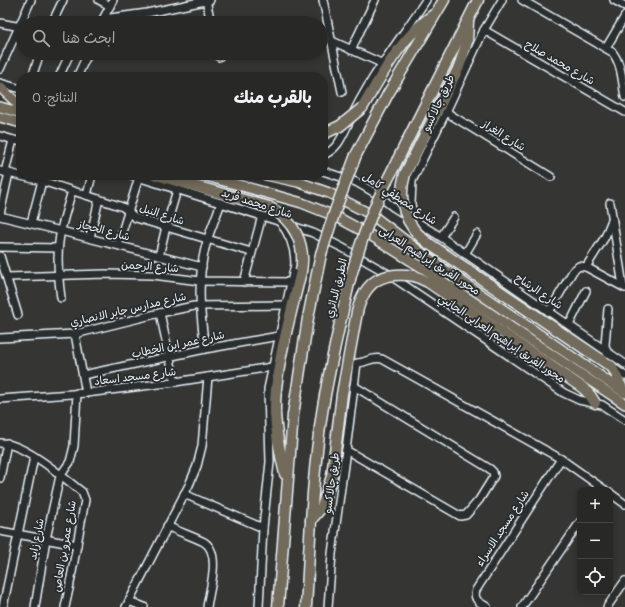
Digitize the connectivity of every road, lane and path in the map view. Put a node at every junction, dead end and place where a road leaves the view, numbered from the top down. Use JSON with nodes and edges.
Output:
{"nodes":[{"id":1,"x":31,"y":0,"type":"edge"},
{"id":2,"x":63,"y":0,"type":"edge"},
{"id":3,"x":99,"y":0,"type":"edge"},
{"id":4,"x":207,"y":0,"type":"edge"},
{"id":5,"x":323,"y":0,"type":"edge"},
{"id":6,"x":375,"y":0,"type":"edge"},
{"id":7,"x":444,"y":0,"type":"edge"},
{"id":8,"x":478,"y":0,"type":"edge"},
{"id":9,"x":502,"y":0,"type":"edge"},
{"id":10,"x":522,"y":0,"type":"edge"},
{"id":11,"x":614,"y":0,"type":"edge"},
{"id":12,"x":424,"y":1,"type":"edge"},
{"id":13,"x":111,"y":3,"type":"edge"},
{"id":14,"x":625,"y":6,"type":"edge"},
{"id":15,"x":436,"y":13,"type":"junction"},
{"id":16,"x":25,"y":16,"type":"edge"},
{"id":17,"x":55,"y":16,"type":"edge"},
{"id":18,"x":104,"y":16,"type":"edge"},
{"id":19,"x":130,"y":16,"type":"edge"},
{"id":20,"x":210,"y":16,"type":"edge"},
{"id":21,"x":324,"y":16,"type":"edge"},
{"id":22,"x":625,"y":16,"type":"edge"},
{"id":23,"x":468,"y":20,"type":"junction"},
{"id":24,"x":0,"y":23,"type":"edge"},
{"id":25,"x":16,"y":26,"type":"edge"},
{"id":26,"x":484,"y":30,"type":"junction"},
{"id":27,"x":328,"y":31,"type":"edge"},
{"id":28,"x":16,"y":37,"type":"edge"},
{"id":29,"x":332,"y":41,"type":"junction"},
{"id":30,"x":606,"y":48,"type":"junction"},
{"id":31,"x":350,"y":50,"type":"junction"},
{"id":32,"x":38,"y":60,"type":"edge"},
{"id":33,"x":67,"y":60,"type":"edge"},
{"id":34,"x":85,"y":60,"type":"edge"},
{"id":35,"x":381,"y":64,"type":"junction"},
{"id":36,"x":0,"y":69,"type":"edge"},
{"id":37,"x":623,"y":70,"type":"edge"},
{"id":38,"x":34,"y":72,"type":"edge"},
{"id":39,"x":62,"y":72,"type":"edge"},
{"id":40,"x":79,"y":72,"type":"edge"},
{"id":41,"x":0,"y":83,"type":"edge"},
{"id":42,"x":0,"y":87,"type":"edge"},
{"id":43,"x":16,"y":88,"type":"edge"},
{"id":44,"x":342,"y":92,"type":"dead end"},
{"id":45,"x":625,"y":96,"type":"edge"},
{"id":46,"x":16,"y":103,"type":"edge"},
{"id":47,"x":0,"y":106,"type":"edge"},
{"id":48,"x":16,"y":111,"type":"edge"},
{"id":49,"x":446,"y":112,"type":"junction"},
{"id":50,"x":625,"y":112,"type":"edge"},
{"id":51,"x":0,"y":117,"type":"edge"},
{"id":52,"x":16,"y":122,"type":"edge"},
{"id":53,"x":328,"y":131,"type":"edge"},
{"id":54,"x":0,"y":136,"type":"edge"},
{"id":55,"x":13,"y":140,"type":"junction"},
{"id":56,"x":16,"y":141,"type":"edge"},
{"id":57,"x":328,"y":152,"type":"edge"},
{"id":58,"x":4,"y":172,"type":"edge"},
{"id":59,"x":328,"y":173,"type":"edge"},
{"id":60,"x":16,"y":174,"type":"edge"},
{"id":61,"x":551,"y":177,"type":"dead end"},
{"id":62,"x":45,"y":180,"type":"edge"},
{"id":63,"x":47,"y":180,"type":"edge"},
{"id":64,"x":91,"y":180,"type":"edge"},
{"id":65,"x":138,"y":180,"type":"edge"},
{"id":66,"x":148,"y":180,"type":"edge"},
{"id":67,"x":173,"y":180,"type":"edge"},
{"id":68,"x":221,"y":180,"type":"edge"},
{"id":69,"x":289,"y":180,"type":"edge"},
{"id":70,"x":177,"y":190,"type":"junction"},
{"id":71,"x":72,"y":191,"type":"junction"},
{"id":72,"x":87,"y":195,"type":"junction"},
{"id":73,"x":99,"y":199,"type":"junction"},
{"id":74,"x":221,"y":203,"type":"junction"},
{"id":75,"x":610,"y":203,"type":"dead end"},
{"id":76,"x":128,"y":211,"type":"junction"},
{"id":77,"x":0,"y":215,"type":"edge"},
{"id":78,"x":262,"y":216,"type":"junction"},
{"id":79,"x":454,"y":217,"type":"dead end"},
{"id":80,"x":612,"y":219,"type":"junction"},
{"id":81,"x":414,"y":220,"type":"junction"},
{"id":82,"x":278,"y":221,"type":"junction"},
{"id":83,"x":31,"y":223,"type":"junction"},
{"id":84,"x":166,"y":227,"type":"junction"},
{"id":85,"x":61,"y":230,"type":"junction"},
{"id":86,"x":477,"y":234,"type":"dead end"},
{"id":87,"x":441,"y":237,"type":"junction"},
{"id":88,"x":90,"y":238,"type":"junction"},
{"id":89,"x":208,"y":239,"type":"junction"},
{"id":90,"x":118,"y":245,"type":"junction"},
{"id":91,"x":0,"y":247,"type":"edge"},
{"id":92,"x":58,"y":248,"type":"junction"},
{"id":93,"x":252,"y":252,"type":"junction"},
{"id":94,"x":465,"y":254,"type":"junction"},
{"id":95,"x":0,"y":256,"type":"edge"},
{"id":96,"x":159,"y":256,"type":"junction"},
{"id":97,"x":370,"y":264,"type":"joint"},
{"id":98,"x":202,"y":267,"type":"junction"},
{"id":99,"x":586,"y":267,"type":"junction"},
{"id":100,"x":58,"y":275,"type":"junction"},
{"id":101,"x":6,"y":277,"type":"junction"},
{"id":102,"x":200,"y":281,"type":"junction"},
{"id":103,"x":244,"y":282,"type":"junction"},
{"id":104,"x":291,"y":282,"type":"junction"},
{"id":105,"x":624,"y":287,"type":"edge"},
{"id":106,"x":586,"y":291,"type":"dead end"},
{"id":107,"x":61,"y":298,"type":"dead end"},
{"id":108,"x":200,"y":305,"type":"junction"},
{"id":109,"x":286,"y":305,"type":"junction"},
{"id":110,"x":608,"y":308,"type":"dead end"},
{"id":111,"x":160,"y":312,"type":"junction"},
{"id":112,"x":550,"y":312,"type":"junction"},
{"id":113,"x":18,"y":315,"type":"dead end"},
{"id":114,"x":569,"y":325,"type":"junction"},
{"id":115,"x":74,"y":334,"type":"junction"},
{"id":116,"x":279,"y":336,"type":"junction"},
{"id":117,"x":0,"y":338,"type":"edge"},
{"id":118,"x":205,"y":349,"type":"junction"},
{"id":119,"x":606,"y":351,"type":"junction"},
{"id":120,"x":170,"y":357,"type":"junction"},
{"id":121,"x":625,"y":364,"type":"edge"},
{"id":122,"x":272,"y":367,"type":"junction"},
{"id":123,"x":612,"y":367,"type":"junction"},
{"id":124,"x":83,"y":375,"type":"junction"},
{"id":125,"x":625,"y":376,"type":"edge"},
{"id":126,"x":208,"y":377,"type":"junction"},
{"id":127,"x":175,"y":382,"type":"junction"},
{"id":128,"x":354,"y":386,"type":"junction"},
{"id":129,"x":86,"y":393,"type":"junction"},
{"id":130,"x":625,"y":393,"type":"edge"},
{"id":131,"x":77,"y":394,"type":"junction"},
{"id":132,"x":0,"y":399,"type":"edge"},
{"id":133,"x":595,"y":403,"type":"junction"},
{"id":134,"x":625,"y":404,"type":"edge"},
{"id":135,"x":625,"y":420,"type":"edge"},
{"id":136,"x":4,"y":443,"type":"edge"},
{"id":137,"x":346,"y":450,"type":"junction"},
{"id":138,"x":34,"y":457,"type":"junction"},
{"id":139,"x":561,"y":459,"type":"junction"},
{"id":140,"x":60,"y":476,"type":"junction"},
{"id":141,"x":0,"y":478,"type":"edge"},
{"id":142,"x":287,"y":480,"type":"junction"},
{"id":143,"x":600,"y":487,"type":"edge"},
{"id":144,"x":184,"y":494,"type":"junction"},
{"id":145,"x":613,"y":495,"type":"edge"},
{"id":146,"x":625,"y":504,"type":"edge"},
{"id":147,"x":311,"y":520,"type":"junction"},
{"id":148,"x":579,"y":523,"type":"edge"},
{"id":149,"x":167,"y":526,"type":"junction"},
{"id":150,"x":263,"y":528,"type":"junction"},
{"id":151,"x":0,"y":531,"type":"edge"},
{"id":152,"x":18,"y":534,"type":"junction"},
{"id":153,"x":46,"y":539,"type":"junction"},
{"id":154,"x":77,"y":545,"type":"junction"},
{"id":155,"x":625,"y":581,"type":"edge"},
{"id":156,"x":127,"y":604,"type":"edge"},
{"id":157,"x":3,"y":607,"type":"edge"},
{"id":158,"x":35,"y":607,"type":"edge"},
{"id":159,"x":64,"y":607,"type":"edge"},
{"id":160,"x":144,"y":607,"type":"edge"},
{"id":161,"x":207,"y":607,"type":"edge"},
{"id":162,"x":259,"y":607,"type":"edge"},
{"id":163,"x":278,"y":607,"type":"edge"},
{"id":164,"x":306,"y":607,"type":"edge"},
{"id":165,"x":328,"y":607,"type":"edge"},
{"id":166,"x":487,"y":607,"type":"edge"},
{"id":167,"x":522,"y":607,"type":"edge"},
{"id":168,"x":607,"y":607,"type":"edge"}],
"edges":[{"from":1,"to":16,"type":"street"},
{"from":2,"to":17,"type":"street"},
{"from":3,"to":13,"type":"street"},
{"from":4,"to":19,"type":"street"},
{"from":4,"to":20,"type":"street"},
{"from":5,"to":21,"type":"street"},
{"from":6,"to":31,"type":"street"},
{"from":7,"to":15,"type":"highway","name":"الطريق الدائري"},
{"from":8,"to":23,"type":"highway","name":"الطريق الدائري"},
{"from":9,"to":26,"type":"street","name":"طريق جالاكسو"},
{"from":10,"to":30,"type":"street"},
{"from":11,"to":14,"type":"street"},
{"from":12,"to":35,"type":"street"},
{"from":13,"to":18,"type":"street"},
{"from":15,"to":53,"type":"highway","bridge":true},
{"from":15,"to":142,"type":"highway","name":"الطريق الدائري","bridge":true},
{"from":22,"to":30,"type":"street"},
{"from":23,"to":123,"type":"highway","bridge":true},
{"from":23,"to":147,"type":"highway","name":"الطريق الدائري","bridge":true},
{"from":24,"to":25,"type":"street"},
{"from":26,"to":49,"type":"street","name":"طريق جالاكسو"},
{"from":26,"to":50,"type":"street","name":"شارع محمد صلاح"},
{"from":27,"to":29,"type":"street"},
{"from":28,"to":36,"type":"street"},
{"from":29,"to":31,"type":"street"},
{"from":29,"to":44,"type":"street"},
{"from":30,"to":37,"type":"street"},
{"from":31,"to":35,"type":"street"},
{"from":32,"to":38,"type":"street"},
{"from":33,"to":39,"type":"street"},
{"from":34,"to":40,"type":"street"},
{"from":35,"to":57,"type":"street"},
{"from":37,"to":45,"type":"street"},
{"from":41,"to":43,"type":"street"},
{"from":42,"to":46,"type":"main road"},
{"from":47,"to":48,"type":"main road"},
{"from":49,"to":61,"type":"street","name":"شارع الغراز"},
{"from":49,"to":81,"type":"street","name":"طريق جالاكسو"},
{"from":51,"to":52,"type":"main road"},
{"from":54,"to":55,"type":"street"},
{"from":55,"to":56,"type":"street"},
{"from":55,"to":58,"type":"street"},
{"from":58,"to":60,"type":"street","name":"شارع النيل"},
{"from":58,"to":77,"type":"street"},
{"from":59,"to":81,"type":"street","name":"شارع مصطفي كامل"},
{"from":62,"to":83,"type":"street"},
{"from":63,"to":71,"type":"street","name":"شارع النيل"},
{"from":64,"to":72,"type":"street"},
{"from":65,"to":76,"type":"street"},
{"from":66,"to":70,"type":"street","name":"شارع محمد فريد"},
{"from":67,"to":142,"type":"highway","bridge":true},
{"from":68,"to":134,"type":"main road","name":"محور الفريق إبراهيم العرابى"},
{"from":69,"to":130,"type":"main road","name":"محور الفريق إبراهيم العرابى"},
{"from":70,"to":74,"type":"street","name":"شارع محمد فريد"},
{"from":70,"to":84,"type":"street"},
{"from":71,"to":72,"type":"street","name":"شارع النيل"},
{"from":71,"to":85,"type":"street"},
{"from":72,"to":73,"type":"street","name":"شارع النيل"},
{"from":73,"to":76,"type":"street","name":"شارع النيل"},
{"from":73,"to":88,"type":"street"},
{"from":74,"to":78,"type":"street","name":"شارع محمد فريد"},
{"from":74,"to":89,"type":"street"},
{"from":75,"to":80,"type":"street"},
{"from":76,"to":84,"type":"street","name":"شارع النيل"},
{"from":76,"to":90,"type":"street"},
{"from":77,"to":83,"type":"street","name":"شارع الحجاز"},
{"from":78,"to":82,"type":"street","name":"شارع محمد فريد"},
{"from":78,"to":93,"type":"street"},
{"from":79,"to":87,"type":"street"},
{"from":80,"to":99,"type":"street"},
{"from":80,"to":105,"type":"street"},
{"from":81,"to":87,"type":"street","name":"شارع مصطفي كامل"},
{"from":82,"to":97,"type":"street","name":"شارع محمد فريد"},
{"from":82,"to":104,"type":"street"},
{"from":83,"to":85,"type":"street","name":"شارع الحجاز"},
{"from":84,"to":89,"type":"street","name":"شارع النيل"},
{"from":84,"to":96,"type":"street"},
{"from":85,"to":88,"type":"street","name":"شارع الحجاز"},
{"from":85,"to":92,"type":"street"},
{"from":86,"to":94,"type":"street"},
{"from":87,"to":94,"type":"street","name":"شارع الرشاح"},
{"from":88,"to":90,"type":"street","name":"شارع الحجاز"},
{"from":89,"to":93,"type":"street","name":"شارع النيل"},
{"from":89,"to":98,"type":"street"},
{"from":90,"to":96,"type":"street","name":"شارع الحجاز"},
{"from":91,"to":92,"type":"street"},
{"from":92,"to":100,"type":"street"},
{"from":93,"to":103,"type":"street"},
{"from":94,"to":112,"type":"street","name":"شارع الرشاح"},
{"from":95,"to":101,"type":"street"},
{"from":96,"to":98,"type":"street","name":"شارع الحجاز"},
{"from":97,"to":133,"type":"street","name":"محور الفريق إبراهيم العرابى الجانبي"},
{"from":98,"to":102,"type":"street"},
{"from":99,"to":105,"type":"street"},
{"from":99,"to":112,"type":"street"},
{"from":100,"to":101,"type":"street","name":"شارع الرحمن"},
{"from":100,"to":102,"type":"street","name":"شارع الرحمن"},
{"from":100,"to":107,"type":"street"},
{"from":101,"to":113,"type":"street"},
{"from":102,"to":103,"type":"street","name":"شارع الرحمن"},
{"from":102,"to":108,"type":"street"},
{"from":103,"to":104,"type":"street","name":"شارع الرحمن"},
{"from":104,"to":109,"type":"street"},
{"from":106,"to":114,"type":"street"},
{"from":108,"to":109,"type":"street","name":"شارع مدارس جابر الانصاري"},
{"from":108,"to":111,"type":"street","name":"شارع مدارس جابر الانصاري"},
{"from":108,"to":118,"type":"street"},
{"from":109,"to":116,"type":"street"},
{"from":110,"to":119,"type":"street"},
{"from":111,"to":115,"type":"street","name":"شارع مدارس جابر الانصاري"},
{"from":111,"to":120,"type":"street"},
{"from":112,"to":114,"type":"street","name":"شارع الرشاح"},
{"from":114,"to":119,"type":"street","name":"شارع الرشاح"},
{"from":115,"to":117,"type":"street","name":"شارع مدارس جابر الانصاري"},
{"from":115,"to":124,"type":"street"},
{"from":116,"to":118,"type":"street","name":"شارع عمر ابن الخطاب"},
{"from":116,"to":122,"type":"street"},
{"from":118,"to":120,"type":"street","name":"شارع عمر ابن الخطاب"},
{"from":119,"to":121,"type":"street","name":"شارع الرشاح"},
{"from":119,"to":123,"type":"street"},
{"from":120,"to":124,"type":"street","name":"شارع عمر ابن الخطاب"},
{"from":120,"to":127,"type":"street"},
{"from":122,"to":126,"type":"street","name":"شارع مسجد اسعاد"},
{"from":122,"to":150,"type":"street"},
{"from":123,"to":125,"type":"street"},
{"from":123,"to":130,"type":"main road"},
{"from":124,"to":129,"type":"street"},
{"from":126,"to":127,"type":"street","name":"شارع مسجد اسعاد"},
{"from":126,"to":144,"type":"street"},
{"from":127,"to":129,"type":"street","name":"شارع مسجد اسعاد"},
{"from":128,"to":137,"type":"street","name":"طريق جالاكسو"},
{"from":128,"to":137,"type":"street"},
{"from":128,"to":139,"type":"street","name":"طريق جالاكسو"},
{"from":129,"to":131,"type":"street","name":"شارع مسجد اسعاد"},
{"from":131,"to":132,"type":"street","name":"شارع مسجد اسعاد"},
{"from":131,"to":140,"type":"street"},
{"from":133,"to":135,"type":"street","name":"محور الفريق إبراهيم العرابى الجانبي"},
{"from":133,"to":147,"type":"highway","bridge":true},
{"from":136,"to":138,"type":"street"},
{"from":136,"to":141,"type":"street"},
{"from":137,"to":165,"type":"street","name":"طريق جالاكسو"},
{"from":138,"to":140,"type":"street"},
{"from":138,"to":152,"type":"street"},
{"from":139,"to":143,"type":"street"},
{"from":139,"to":166,"type":"street","name":"شارع مسجد الاسراء"},
{"from":140,"to":153,"type":"street","name":"شارع زايد"},
{"from":140,"to":154,"type":"street","name":"شارع عمرو بن العاص"},
{"from":142,"to":163,"type":"highway","name":"الطريق الدائري"},
{"from":144,"to":149,"type":"street"},
{"from":144,"to":150,"type":"street"},
{"from":145,"to":146,"type":"street"},
{"from":147,"to":164,"type":"highway","name":"الطريق الدائري"},
{"from":148,"to":167,"type":"street"},
{"from":149,"to":156,"type":"street"},
{"from":149,"to":161,"type":"street"},
{"from":150,"to":162,"type":"street"},
{"from":151,"to":152,"type":"street"},
{"from":152,"to":153,"type":"street"},
{"from":152,"to":157,"type":"street"},
{"from":153,"to":154,"type":"street"},
{"from":153,"to":158,"type":"street","name":"شارع زايد"},
{"from":154,"to":159,"type":"street","name":"شارع عمرو بن العاص"},
{"from":155,"to":168,"type":"street"},
{"from":156,"to":160,"type":"street"}]}
